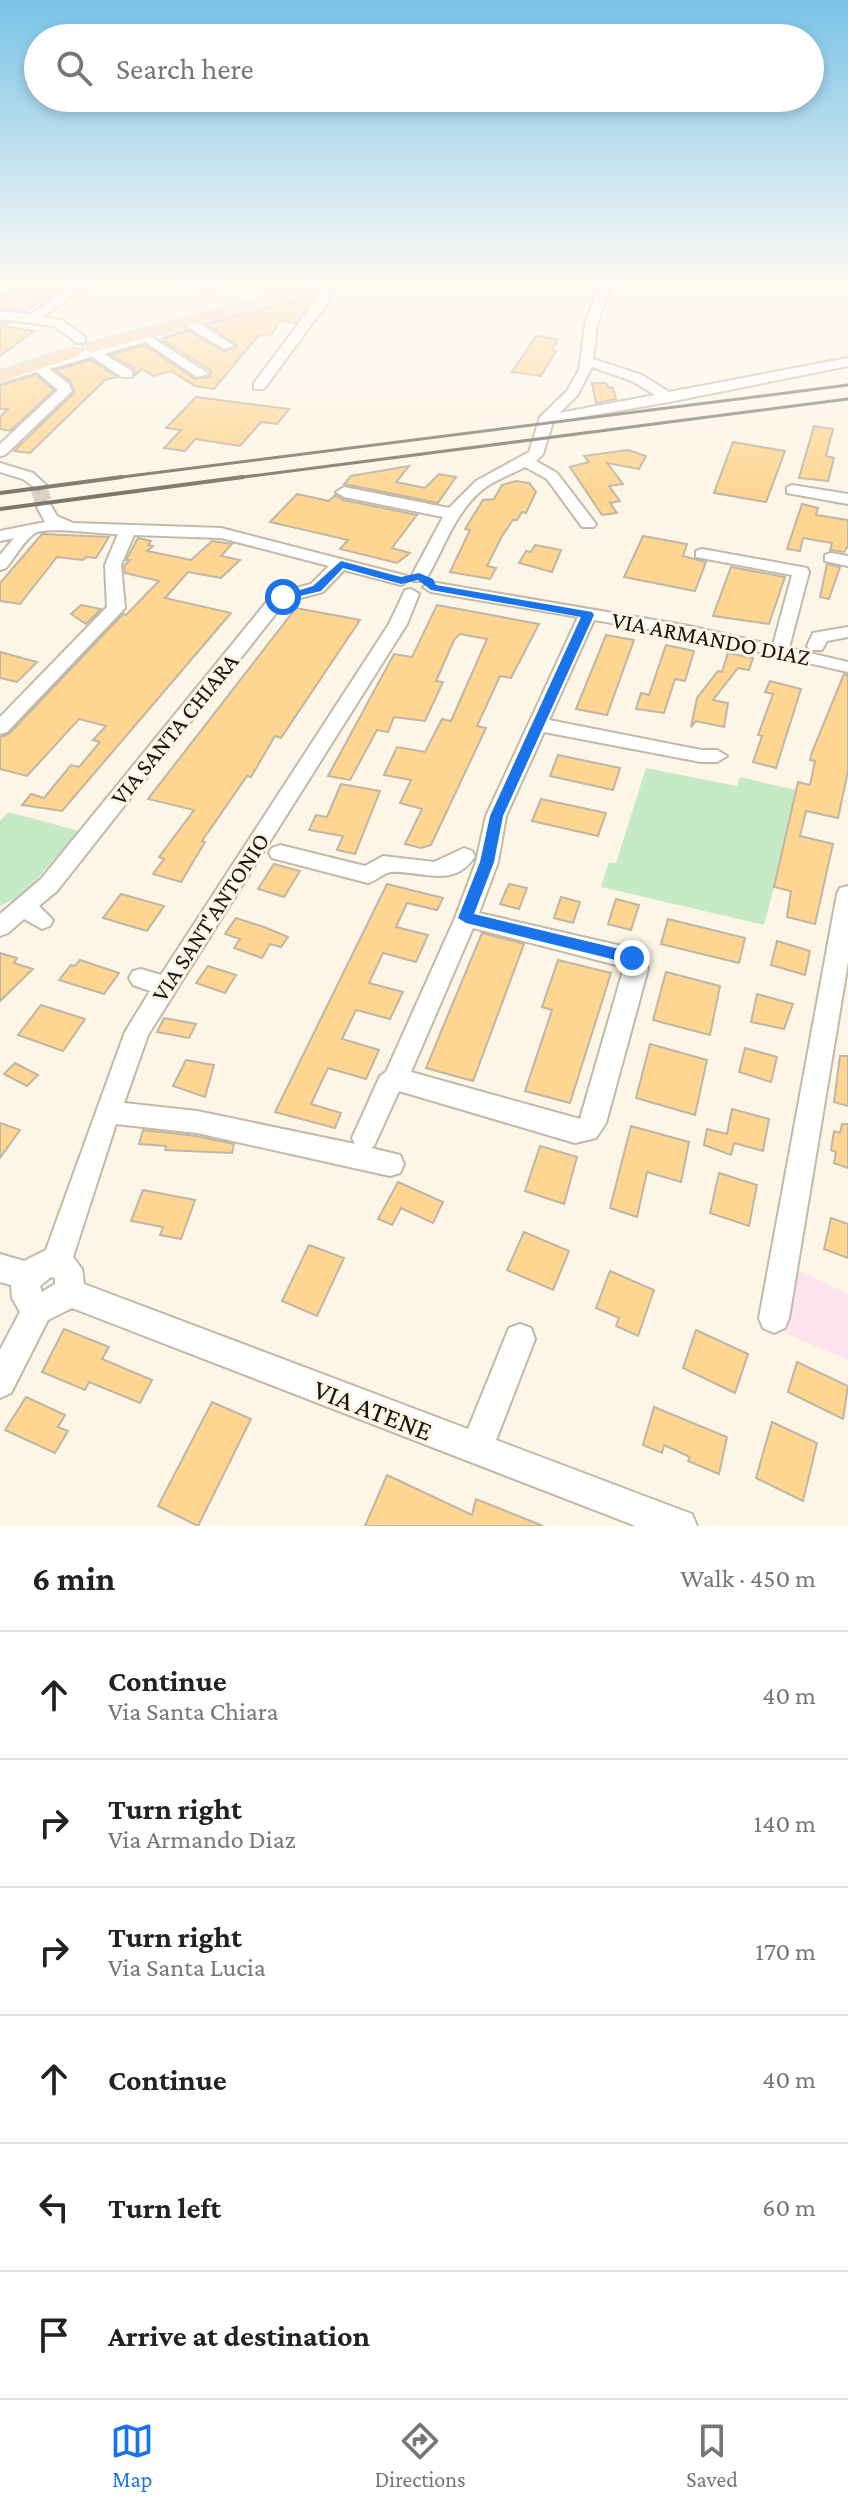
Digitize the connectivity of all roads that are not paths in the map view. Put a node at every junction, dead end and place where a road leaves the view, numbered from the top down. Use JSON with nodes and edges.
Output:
{"nodes":[{"id":1,"x":64,"y":352,"type":"edge"},
{"id":2,"x":70,"y":352,"type":"edge"},
{"id":3,"x":89,"y":352,"type":"edge"},
{"id":4,"x":169,"y":352,"type":"edge"},
{"id":5,"x":284,"y":352,"type":"edge"},
{"id":6,"x":588,"y":352,"type":"edge"},
{"id":7,"x":587,"y":361,"type":"junction"},
{"id":8,"x":848,"y":362,"type":"edge"},
{"id":9,"x":41,"y":367,"type":"junction"},
{"id":10,"x":127,"y":374,"type":"dead end"},
{"id":11,"x":202,"y":374,"type":"dead end"},
{"id":12,"x":1,"y":376,"type":"edge"},
{"id":13,"x":259,"y":386,"type":"dead end"},
{"id":14,"x":669,"y":398,"type":"junction"},
{"id":15,"x":555,"y":418,"type":"dead end"},
{"id":16,"x":0,"y":452,"type":"edge"},
{"id":17,"x":525,"y":461,"type":"junction"},
{"id":18,"x":0,"y":467,"type":"edge"},
{"id":19,"x":38,"y":485,"type":"dead end"},
{"id":20,"x":792,"y":490,"type":"dead end"},
{"id":21,"x":344,"y":492,"type":"dead end"},
{"id":22,"x":848,"y":499,"type":"edge"},
{"id":23,"x":45,"y":507,"type":"tunnel mouth"},
{"id":24,"x":454,"y":514,"type":"junction"},
{"id":25,"x":57,"y":524,"type":"junction"},
{"id":26,"x":588,"y":524,"type":"dead end"},
{"id":27,"x":128,"y":529,"type":"junction"},
{"id":28,"x":27,"y":533,"type":"junction"},
{"id":29,"x":0,"y":536,"type":"edge"},
{"id":30,"x":702,"y":554,"type":"dead end"},
{"id":31,"x":341,"y":564,"type":"junction"},
{"id":32,"x":0,"y":565,"type":"edge"},
{"id":33,"x":425,"y":582,"type":"junction"},
{"id":34,"x":406,"y":587,"type":"junction"},
{"id":35,"x":588,"y":615,"type":"junction"},
{"id":36,"x":793,"y":632,"type":"dead end"},
{"id":37,"x":848,"y":632,"type":"edge"},
{"id":38,"x":783,"y":651,"type":"junction"},
{"id":39,"x":839,"y":665,"type":"edge"},
{"id":40,"x":537,"y":724,"type":"junction"},
{"id":41,"x":0,"y":728,"type":"edge"},
{"id":42,"x":717,"y":756,"type":"dead end"},
{"id":43,"x":280,"y":853,"type":"dead end"},
{"id":44,"x":464,"y":856,"type":"dead end"},
{"id":45,"x":848,"y":894,"type":"edge"},
{"id":46,"x":17,"y":917,"type":"edge"},
{"id":47,"x":466,"y":918,"type":"junction"},
{"id":48,"x":399,"y":1076,"type":"junction"},
{"id":49,"x":107,"y":1112,"type":"junction"},
{"id":50,"x":365,"y":1138,"type":"dead end"},
{"id":51,"x":390,"y":1164,"type":"dead end"},
{"id":52,"x":14,"y":1272,"type":"edge"},
{"id":53,"x":62,"y":1277,"type":"junction"},
{"id":54,"x":39,"y":1307,"type":"junction"},
{"id":55,"x":774,"y":1318,"type":"dead end"},
{"id":56,"x":520,"y":1339,"type":"dead end"},
{"id":57,"x":0,"y":1382,"type":"edge"},
{"id":58,"x":476,"y":1450,"type":"junction"},
{"id":59,"x":680,"y":1526,"type":"edge"}],
"edges":[{"from":1,"to":12,"type":"main road"},
{"from":2,"to":9,"type":"main road"},
{"from":3,"to":10,"type":"street"},
{"from":4,"to":11,"type":"street"},
{"from":5,"to":13,"type":"street"},
{"from":6,"to":7,"type":"street"},
{"from":7,"to":14,"type":"street"},
{"from":7,"to":17,"type":"street"},
{"from":8,"to":14,"type":"street"},
{"from":9,"to":12,"type":"main road"},
{"from":9,"to":16,"type":"street"},
{"from":14,"to":15,"type":"street"},
{"from":17,"to":24,"type":"street"},
{"from":17,"to":26,"type":"street"},
{"from":18,"to":19,"type":"street"},
{"from":20,"to":22,"type":"street"},
{"from":21,"to":24,"type":"street"},
{"from":23,"to":25,"type":"street"},
{"from":24,"to":33,"type":"street"},
{"from":25,"to":27,"type":"street"},
{"from":25,"to":28,"type":"street"},
{"from":27,"to":31,"type":"street"},
{"from":27,"to":41,"type":"street"},
{"from":28,"to":29,"type":"street"},
{"from":28,"to":32,"type":"street"},
{"from":30,"to":38,"type":"street"},
{"from":31,"to":34,"type":"street"},
{"from":31,"to":46,"type":"street","name":"VIA SANTA CHIARA"},
{"from":33,"to":34,"type":"street","name":"VIA ARMANDO DIAZ"},
{"from":33,"to":35,"type":"street","name":"VIA ARMANDO DIAZ"},
{"from":34,"to":49,"type":"street","name":"VIA SANT'ANTONIO"},
{"from":35,"to":38,"type":"street","name":"VIA ARMANDO DIAZ"},
{"from":35,"to":40,"type":"street"},
{"from":36,"to":37,"type":"street"},
{"from":38,"to":39,"type":"street","name":"VIA ARMANDO DIAZ"},
{"from":40,"to":42,"type":"street"},
{"from":40,"to":47,"type":"street"},
{"from":43,"to":44,"type":"street"},
{"from":45,"to":55,"type":"street"},
{"from":47,"to":48,"type":"street"},
{"from":47,"to":48,"type":"street"},
{"from":48,"to":50,"type":"street"},
{"from":49,"to":51,"type":"street"},
{"from":49,"to":53,"type":"street","name":"VIA SANT'ANTONIO"},
{"from":52,"to":53,"type":"street"},
{"from":52,"to":54,"type":"street"},
{"from":53,"to":54,"type":"street"},
{"from":53,"to":58,"type":"street","name":"VIA ATENE"},
{"from":54,"to":57,"type":"street"},
{"from":56,"to":58,"type":"street"},
{"from":58,"to":59,"type":"street","name":"VIA ATENE"}]}
